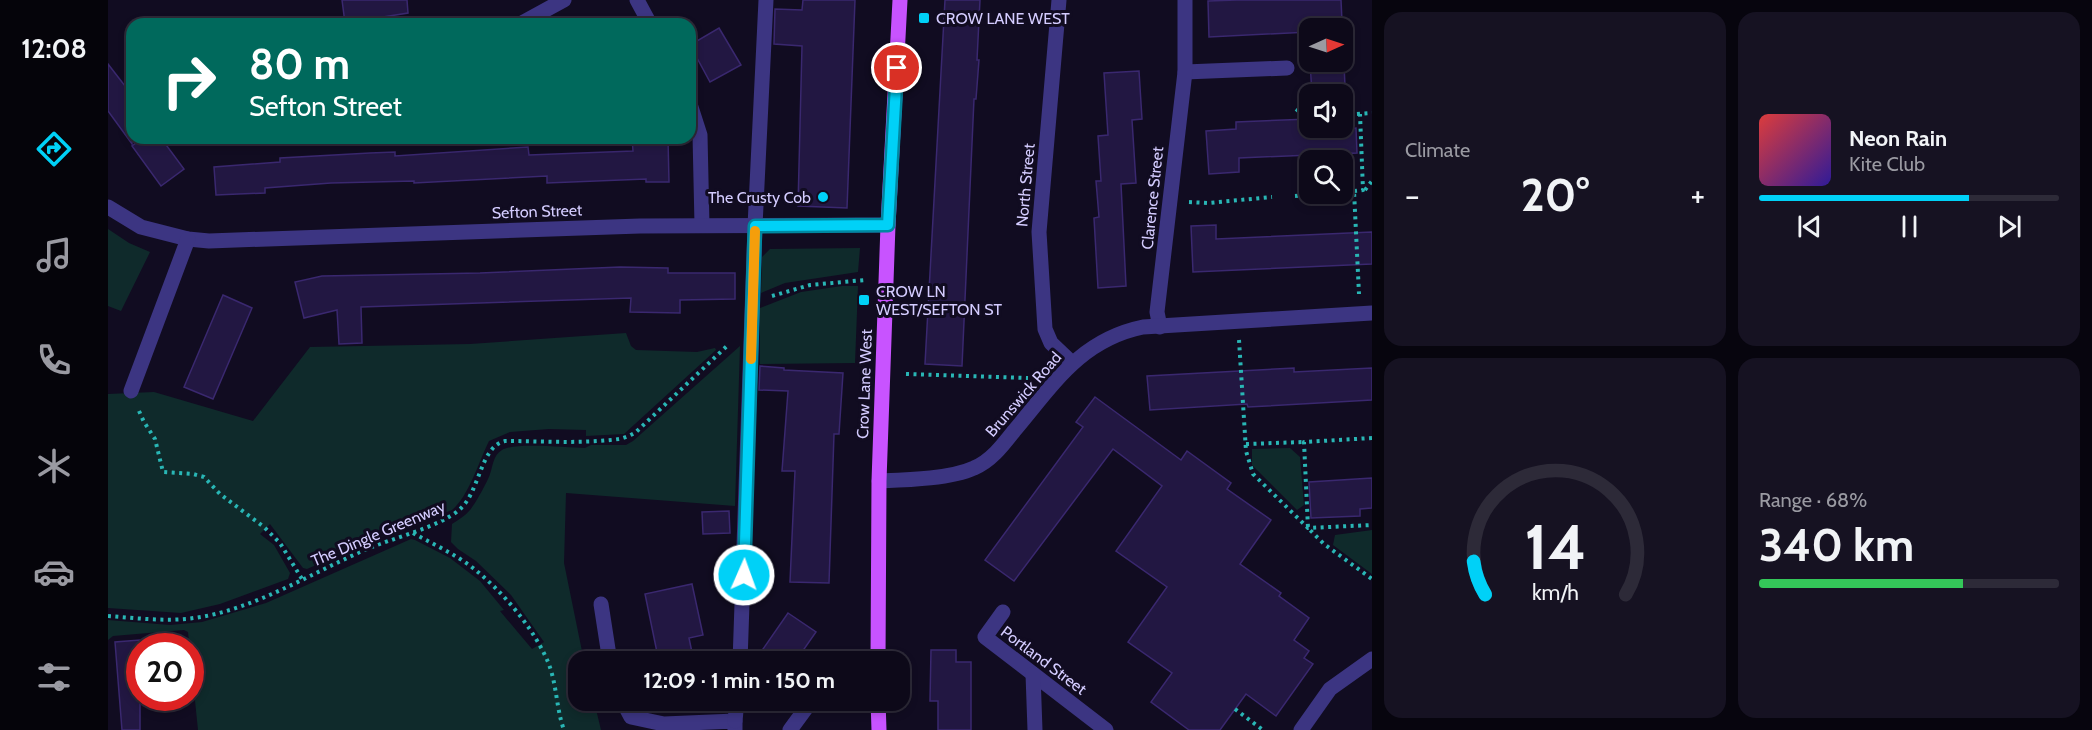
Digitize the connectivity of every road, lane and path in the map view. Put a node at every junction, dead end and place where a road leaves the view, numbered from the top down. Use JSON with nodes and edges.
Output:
{"nodes":[{"id":1,"x":564,"y":0,"type":"edge"},
{"id":2,"x":637,"y":0,"type":"edge"},
{"id":3,"x":766,"y":0,"type":"edge"},
{"id":4,"x":900,"y":0,"type":"edge"},
{"id":5,"x":1059,"y":0,"type":"edge"},
{"id":6,"x":1185,"y":0,"type":"edge"},
{"id":7,"x":531,"y":18,"type":"edge"},
{"id":8,"x":647,"y":18,"type":"edge"},
{"id":9,"x":1287,"y":68,"type":"dead end"},
{"id":10,"x":1185,"y":72,"type":"junction"},
{"id":11,"x":1296,"y":109,"type":"dead end"},
{"id":12,"x":1299,"y":111,"type":"edge"},
{"id":13,"x":1372,"y":113,"type":"edge"},
{"id":14,"x":1353,"y":114,"type":"edge"},
{"id":15,"x":1360,"y":114,"type":"junction"},
{"id":16,"x":696,"y":123,"type":"edge"},
{"id":17,"x":1372,"y":181,"type":"edge"},
{"id":18,"x":1364,"y":190,"type":"junction"},
{"id":19,"x":1372,"y":190,"type":"edge"},
{"id":20,"x":1354,"y":191,"type":"joint"},
{"id":21,"x":1295,"y":196,"type":"dead end"},
{"id":22,"x":1299,"y":196,"type":"edge"},
{"id":23,"x":1272,"y":197,"type":"dead end"},
{"id":24,"x":1186,"y":201,"type":"dead end"},
{"id":25,"x":108,"y":207,"type":"edge"},
{"id":26,"x":702,"y":225,"type":"junction"},
{"id":27,"x":888,"y":225,"type":"junction"},
{"id":28,"x":755,"y":226,"type":"junction"},
{"id":29,"x":188,"y":239,"type":"junction"},
{"id":30,"x":886,"y":281,"type":"junction"},
{"id":31,"x":1359,"y":298,"type":"dead end"},
{"id":32,"x":753,"y":310,"type":"junction"},
{"id":33,"x":1372,"y":313,"type":"edge"},
{"id":34,"x":1238,"y":322,"type":"junction"},
{"id":35,"x":1160,"y":327,"type":"junction"},
{"id":36,"x":729,"y":345,"type":"dead end"},
{"id":37,"x":1072,"y":363,"type":"junction"},
{"id":38,"x":906,"y":374,"type":"dead end"},
{"id":39,"x":1028,"y":378,"type":"dead end"},
{"id":40,"x":131,"y":391,"type":"joint"},
{"id":41,"x":1372,"y":438,"type":"edge"},
{"id":42,"x":1304,"y":442,"type":"junction"},
{"id":43,"x":1246,"y":444,"type":"junction"},
{"id":44,"x":879,"y":481,"type":"junction"},
{"id":45,"x":1372,"y":525,"type":"edge"},
{"id":46,"x":1308,"y":528,"type":"junction"},
{"id":47,"x":412,"y":533,"type":"junction"},
{"id":48,"x":302,"y":579,"type":"junction"},
{"id":49,"x":1372,"y":579,"type":"edge"},
{"id":50,"x":601,"y":604,"type":"dead end"},
{"id":51,"x":1002,"y":612,"type":"dead end"},
{"id":52,"x":108,"y":616,"type":"edge"},
{"id":53,"x":608,"y":651,"type":"edge"},
{"id":54,"x":741,"y":651,"type":"edge"},
{"id":55,"x":878,"y":651,"type":"edge"},
{"id":56,"x":1372,"y":659,"type":"edge"},
{"id":57,"x":1033,"y":674,"type":"junction"},
{"id":58,"x":1235,"y":709,"type":"dead end"},
{"id":59,"x":628,"y":711,"type":"edge"},
{"id":60,"x":736,"y":711,"type":"edge"},
{"id":61,"x":803,"y":711,"type":"edge"},
{"id":62,"x":878,"y":711,"type":"edge"},
{"id":63,"x":735,"y":726,"type":"edge"},
{"id":64,"x":564,"y":730,"type":"edge"},
{"id":65,"x":790,"y":730,"type":"edge"},
{"id":66,"x":879,"y":730,"type":"edge"},
{"id":67,"x":1035,"y":730,"type":"edge"},
{"id":68,"x":1106,"y":730,"type":"edge"},
{"id":69,"x":1263,"y":730,"type":"edge"},
{"id":70,"x":1301,"y":730,"type":"edge"}],
"edges":[{"from":1,"to":7,"type":"street"},
{"from":2,"to":8,"type":"street"},
{"from":3,"to":28,"type":"street"},
{"from":4,"to":27,"type":"main road","name":"Crow Lane West"},
{"from":5,"to":37,"type":"street","name":"North Street"},
{"from":6,"to":10,"type":"street","name":"Clarence Street"},
{"from":9,"to":10,"type":"street"},
{"from":10,"to":35,"type":"street","name":"Clarence Street"},
{"from":11,"to":12,"type":"path"},
{"from":13,"to":15,"type":"path"},
{"from":14,"to":15,"type":"path"},
{"from":15,"to":18,"type":"path"},
{"from":16,"to":26,"type":"street"},
{"from":17,"to":18,"type":"path"},
{"from":18,"to":19,"type":"path"},
{"from":18,"to":20,"type":"path"},
{"from":20,"to":31,"type":"path"},
{"from":21,"to":22,"type":"path"},
{"from":23,"to":24,"type":"path"},
{"from":25,"to":29,"type":"street","name":"Sefton Street"},
{"from":26,"to":28,"type":"street","name":"Sefton Street"},
{"from":26,"to":29,"type":"street","name":"Sefton Street"},
{"from":27,"to":28,"type":"street","name":"Sefton Street"},
{"from":27,"to":30,"type":"main road","name":"Crow Lane West"},
{"from":28,"to":32,"type":"street"},
{"from":29,"to":40,"type":"street"},
{"from":30,"to":32,"type":"path"},
{"from":30,"to":44,"type":"main road","name":"Crow Lane West"},
{"from":32,"to":54,"type":"street"},
{"from":33,"to":34,"type":"street","name":"Brunswick Road"},
{"from":34,"to":35,"type":"street","name":"Brunswick Road"},
{"from":34,"to":43,"type":"path"},
{"from":35,"to":37,"type":"street","name":"Brunswick Road"},
{"from":36,"to":47,"type":"path","name":"The Dingle Greenway"},
{"from":37,"to":44,"type":"street","name":"Brunswick Road"},
{"from":38,"to":39,"type":"path"},
{"from":40,"to":48,"type":"path"},
{"from":41,"to":42,"type":"path"},
{"from":42,"to":43,"type":"path"},
{"from":42,"to":46,"type":"path"},
{"from":43,"to":46,"type":"path"},
{"from":44,"to":55,"type":"main road","name":"Crow Lane West"},
{"from":45,"to":46,"type":"path"},
{"from":46,"to":49,"type":"path"},
{"from":47,"to":48,"type":"path","name":"The Dingle Greenway"},
{"from":47,"to":64,"type":"path"},
{"from":48,"to":52,"type":"path","name":"The Dingle Greenway"},
{"from":50,"to":53,"type":"street"},
{"from":51,"to":57,"type":"street","name":"Portland Street"},
{"from":56,"to":70,"type":"street"},
{"from":57,"to":67,"type":"street"},
{"from":57,"to":68,"type":"street","name":"Portland Street"},
{"from":58,"to":69,"type":"path"},
{"from":59,"to":63,"type":"street"},
{"from":60,"to":63,"type":"street"},
{"from":61,"to":65,"type":"street"},
{"from":62,"to":66,"type":"main road"}]}
